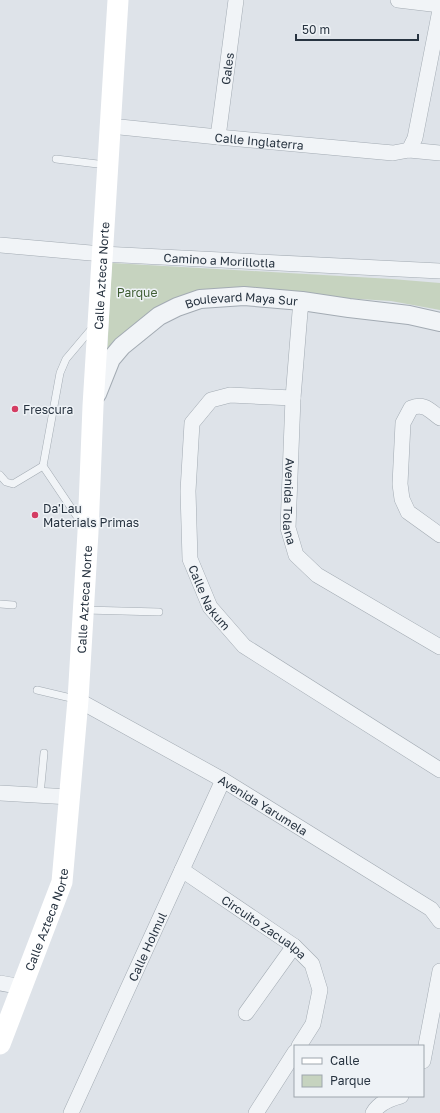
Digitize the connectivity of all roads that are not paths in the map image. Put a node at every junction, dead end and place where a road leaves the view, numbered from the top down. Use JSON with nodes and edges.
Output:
{"nodes":[{"id":1,"x":118,"y":0,"type":"edge"},
{"id":2,"x":236,"y":0,"type":"edge"},
{"id":3,"x":398,"y":0,"type":"edge"},
{"id":4,"x":440,"y":5,"type":"edge"},
{"id":5,"x":440,"y":10,"type":"edge"},
{"id":6,"x":110,"y":126,"type":"junction"},
{"id":7,"x":218,"y":137,"type":"junction"},
{"id":8,"x":409,"y":150,"type":"junction"},
{"id":9,"x":440,"y":153,"type":"edge"},
{"id":10,"x":56,"y":159,"type":"dead end"},
{"id":11,"x":108,"y":165,"type":"junction"},
{"id":12,"x":0,"y":245,"type":"edge"},
{"id":13,"x":102,"y":254,"type":"junction"},
{"id":14,"x":440,"y":271,"type":"edge"},
{"id":15,"x":302,"y":301,"type":"junction"},
{"id":16,"x":99,"y":320,"type":"junction"},
{"id":17,"x":440,"y":322,"type":"edge"},
{"id":18,"x":293,"y":398,"type":"junction"},
{"id":19,"x":93,"y":406,"type":"junction"},
{"id":20,"x":440,"y":418,"type":"edge"},
{"id":21,"x":43,"y":466,"type":"junction"},
{"id":22,"x":0,"y":475,"type":"edge"},
{"id":23,"x":88,"y":532,"type":"junction"},
{"id":24,"x":440,"y":535,"type":"edge"},
{"id":25,"x":0,"y":604,"type":"edge"},
{"id":26,"x":13,"y":605,"type":"dead end"},
{"id":27,"x":84,"y":610,"type":"junction"},
{"id":28,"x":159,"y":612,"type":"dead end"},
{"id":29,"x":440,"y":647,"type":"edge"},
{"id":30,"x":37,"y":690,"type":"dead end"},
{"id":31,"x":78,"y":700,"type":"junction"},
{"id":32,"x":44,"y":753,"type":"dead end"},
{"id":33,"x":440,"y":770,"type":"edge"},
{"id":34,"x":223,"y":780,"type":"junction"},
{"id":35,"x":0,"y":793,"type":"edge"},
{"id":36,"x":40,"y":795,"type":"junction"},
{"id":37,"x":70,"y":796,"type":"junction"},
{"id":38,"x":182,"y":870,"type":"junction"},
{"id":39,"x":440,"y":921,"type":"edge"},
{"id":40,"x":294,"y":946,"type":"junction"},
{"id":41,"x":440,"y":971,"type":"edge"},
{"id":42,"x":0,"y":983,"type":"edge"},
{"id":43,"x":22,"y":987,"type":"junction"},
{"id":44,"x":246,"y":1013,"type":"dead end"},
{"id":45,"x":0,"y":1044,"type":"edge"},
{"id":46,"x":300,"y":1045,"type":"edge"},
{"id":47,"x":294,"y":1054,"type":"edge"},
{"id":48,"x":424,"y":1056,"type":"edge"},
{"id":49,"x":398,"y":1097,"type":"edge"},
{"id":50,"x":71,"y":1113,"type":"edge"},
{"id":51,"x":256,"y":1113,"type":"edge"},
{"id":52,"x":373,"y":1113,"type":"edge"}],
"edges":[{"from":1,"to":6,"type":"main road","name":"Calle Azteca Norte"},
{"from":2,"to":7,"type":"street","name":"Gales"},
{"from":3,"to":4,"type":"street"},
{"from":5,"to":8,"type":"street"},
{"from":6,"to":7,"type":"street","name":"Calle Inglaterra"},
{"from":6,"to":11,"type":"main road","name":"Calle Azteca Norte"},
{"from":7,"to":8,"type":"street","name":"Calle Inglaterra"},
{"from":8,"to":9,"type":"street","name":"Calle Inglaterra"},
{"from":10,"to":11,"type":"lane"},
{"from":11,"to":13,"type":"main road","name":"Calle Azteca Norte"},
{"from":12,"to":13,"type":"street","name":"Camino a Morillotla"},
{"from":13,"to":14,"type":"street","name":"Camino a Morillotla"},
{"from":13,"to":16,"type":"main road","name":"Calle Azteca Norte"},
{"from":15,"to":17,"type":"street","name":"Boulevard Maya Sur"},
{"from":15,"to":18,"type":"street","name":"Avenida Tolana"},
{"from":15,"to":19,"type":"street","name":"Boulevard Maya Sur"},
{"from":16,"to":19,"type":"main road","name":"Calle Azteca Norte"},
{"from":16,"to":21,"type":"lane"},
{"from":18,"to":29,"type":"street","name":"Avenida Tolana"},
{"from":18,"to":33,"type":"street","name":"Calle Nakum"},
{"from":19,"to":23,"type":"main road","name":"Calle Azteca Norte"},
{"from":20,"to":24,"type":"street"},
{"from":21,"to":22,"type":"lane"},
{"from":21,"to":23,"type":"lane"},
{"from":23,"to":27,"type":"main road","name":"Calle Azteca Norte"},
{"from":25,"to":26,"type":"lane"},
{"from":27,"to":28,"type":"lane"},
{"from":27,"to":31,"type":"main road","name":"Calle Azteca Norte"},
{"from":30,"to":31,"type":"lane"},
{"from":31,"to":34,"type":"street","name":"Avenida Yarumela"},
{"from":31,"to":37,"type":"main road","name":"Calle Azteca Norte"},
{"from":32,"to":36,"type":"lane"},
{"from":34,"to":38,"type":"street","name":"Calle Holmul"},
{"from":34,"to":39,"type":"street","name":"Avenida Yarumela"},
{"from":35,"to":36,"type":"street"},
{"from":36,"to":37,"type":"street"},
{"from":37,"to":43,"type":"main road","name":"Calle Azteca Norte"},
{"from":38,"to":40,"type":"street","name":"Circuito Zacualpa"},
{"from":38,"to":50,"type":"street","name":"Calle Holmul"},
{"from":40,"to":44,"type":"street"},
{"from":40,"to":46,"type":"street","name":"Circuito Zacualpa"},
{"from":41,"to":48,"type":"street"},
{"from":42,"to":43,"type":"street"},
{"from":43,"to":45,"type":"main road","name":"Calle Azteca Norte"},
{"from":47,"to":51,"type":"street"},
{"from":49,"to":52,"type":"street"}]}
